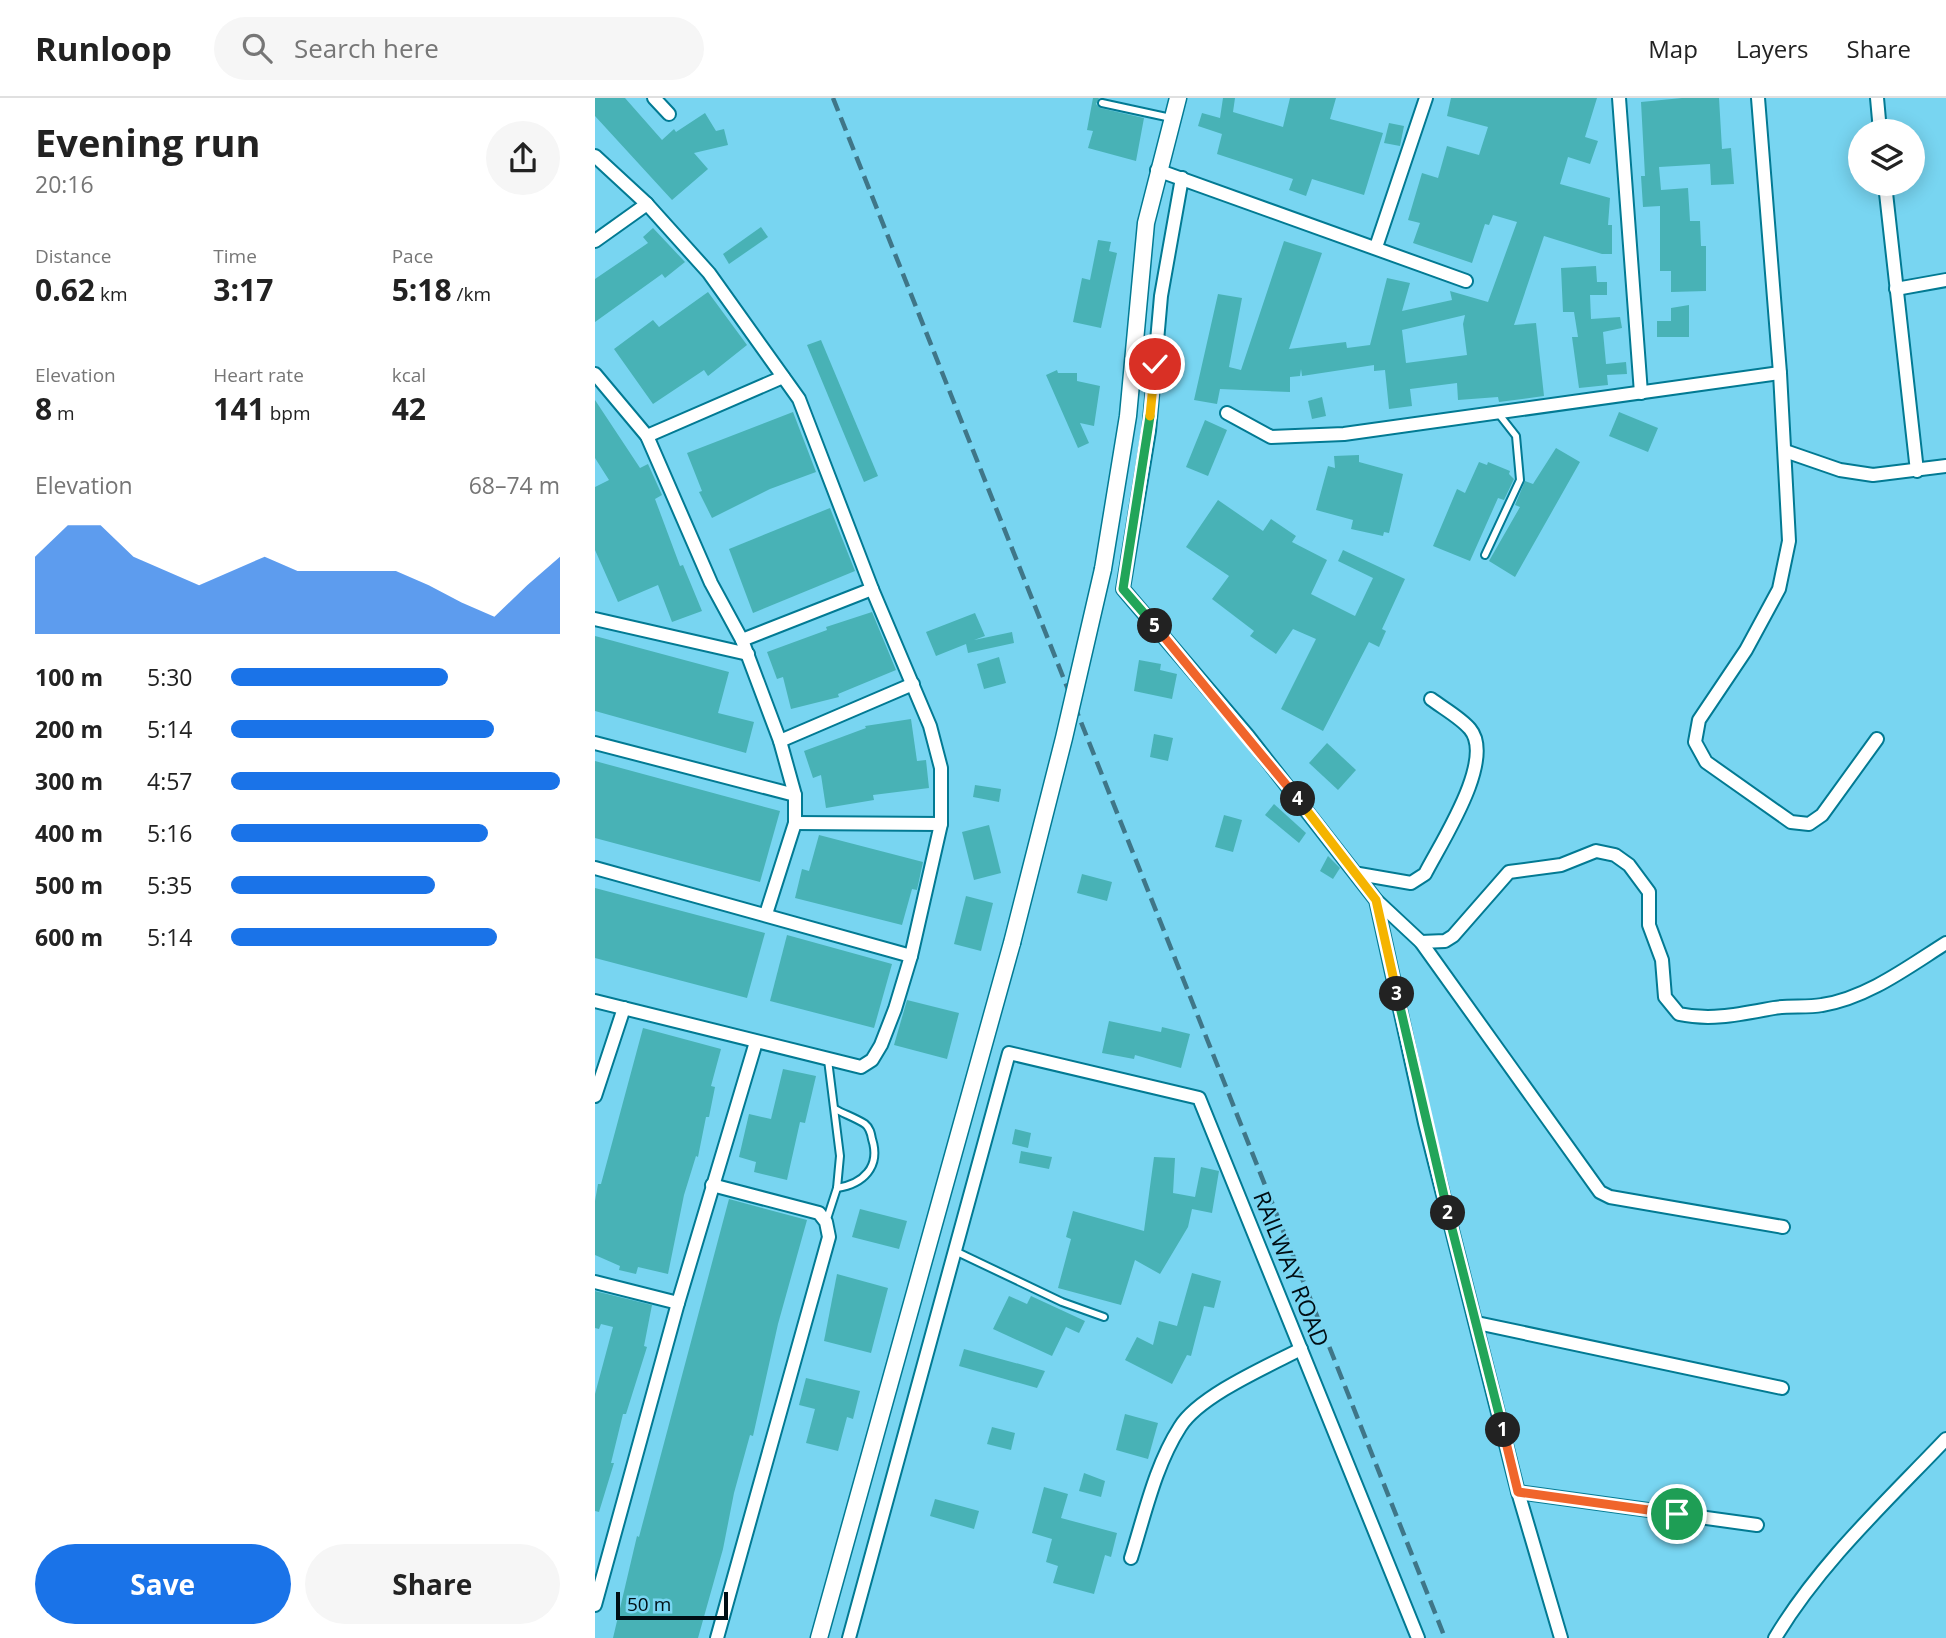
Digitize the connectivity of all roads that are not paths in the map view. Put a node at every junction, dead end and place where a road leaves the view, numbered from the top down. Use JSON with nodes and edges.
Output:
{"nodes":[{"id":1,"x":654,"y":98,"type":"edge"},
{"id":2,"x":1178,"y":98,"type":"edge"},
{"id":3,"x":1426,"y":98,"type":"edge"},
{"id":4,"x":1619,"y":98,"type":"edge"},
{"id":5,"x":1758,"y":98,"type":"edge"},
{"id":6,"x":1877,"y":98,"type":"edge"},
{"id":7,"x":1102,"y":103,"type":"dead end"},
{"id":8,"x":669,"y":114,"type":"dead end"},
{"id":9,"x":1171,"y":118,"type":"junction"},
{"id":10,"x":1879,"y":119,"type":"edge"},
{"id":11,"x":595,"y":156,"type":"edge"},
{"id":12,"x":1157,"y":170,"type":"junction"},
{"id":13,"x":1182,"y":178,"type":"junction"},
{"id":14,"x":1886,"y":196,"type":"edge"},
{"id":15,"x":647,"y":204,"type":"junction"},
{"id":16,"x":595,"y":241,"type":"edge"},
{"id":17,"x":1376,"y":247,"type":"junction"},
{"id":18,"x":1946,"y":280,"type":"edge"},
{"id":19,"x":1466,"y":281,"type":"dead end"},
{"id":20,"x":1896,"y":289,"type":"junction"},
{"id":21,"x":1138,"y":295,"type":"junction"},
{"id":22,"x":1161,"y":296,"type":"junction"},
{"id":23,"x":1780,"y":373,"type":"junction"},
{"id":24,"x":595,"y":374,"type":"edge"},
{"id":25,"x":783,"y":377,"type":"junction"},
{"id":26,"x":1641,"y":393,"type":"junction"},
{"id":27,"x":1227,"y":413,"type":"dead end"},
{"id":28,"x":1498,"y":413,"type":"junction"},
{"id":29,"x":646,"y":436,"type":"junction"},
{"id":30,"x":1785,"y":451,"type":"junction"},
{"id":31,"x":1946,"y":466,"type":"edge"},
{"id":32,"x":1917,"y":471,"type":"junction"},
{"id":33,"x":1485,"y":555,"type":"dead end"},
{"id":34,"x":872,"y":589,"type":"junction"},
{"id":35,"x":595,"y":619,"type":"edge"},
{"id":36,"x":742,"y":640,"type":"junction"},
{"id":37,"x":748,"y":654,"type":"junction"},
{"id":38,"x":913,"y":684,"type":"junction"},
{"id":39,"x":1431,"y":699,"type":"dead end"},
{"id":40,"x":1877,"y":739,"type":"dead end"},
{"id":41,"x":780,"y":741,"type":"junction"},
{"id":42,"x":595,"y":743,"type":"edge"},
{"id":43,"x":795,"y":795,"type":"junction"},
{"id":44,"x":795,"y":822,"type":"junction"},
{"id":45,"x":941,"y":824,"type":"junction"},
{"id":46,"x":595,"y":868,"type":"edge"},
{"id":47,"x":1359,"y":874,"type":"junction"},
{"id":48,"x":1376,"y":900,"type":"junction"},
{"id":49,"x":766,"y":914,"type":"junction"},
{"id":50,"x":1421,"y":942,"type":"junction"},
{"id":51,"x":1946,"y":943,"type":"edge"},
{"id":52,"x":911,"y":956,"type":"junction"},
{"id":53,"x":595,"y":1001,"type":"edge"},
{"id":54,"x":624,"y":1008,"type":"junction"},
{"id":55,"x":756,"y":1042,"type":"junction"},
{"id":56,"x":828,"y":1060,"type":"junction"},
{"id":57,"x":595,"y":1096,"type":"edge"},
{"id":58,"x":835,"y":1109,"type":"junction"},
{"id":59,"x":712,"y":1185,"type":"junction"},
{"id":60,"x":837,"y":1188,"type":"junction"},
{"id":61,"x":826,"y":1222,"type":"junction"},
{"id":62,"x":1783,"y":1227,"type":"dead end"},
{"id":63,"x":955,"y":1251,"type":"junction"},
{"id":64,"x":595,"y":1282,"type":"edge"},
{"id":65,"x":678,"y":1303,"type":"junction"},
{"id":66,"x":1104,"y":1317,"type":"dead end"},
{"id":67,"x":1477,"y":1323,"type":"junction"},
{"id":68,"x":1301,"y":1349,"type":"junction"},
{"id":69,"x":1781,"y":1388,"type":"dead end"},
{"id":70,"x":1946,"y":1439,"type":"edge"},
{"id":71,"x":1518,"y":1492,"type":"junction"},
{"id":72,"x":1757,"y":1525,"type":"dead end"},
{"id":73,"x":1131,"y":1558,"type":"dead end"},
{"id":74,"x":595,"y":1605,"type":"edge"},
{"id":75,"x":717,"y":1638,"type":"edge"},
{"id":76,"x":818,"y":1638,"type":"edge"},
{"id":77,"x":849,"y":1638,"type":"edge"},
{"id":78,"x":1418,"y":1638,"type":"edge"},
{"id":79,"x":1561,"y":1638,"type":"edge"},
{"id":80,"x":1775,"y":1638,"type":"edge"}],
"edges":[{"from":1,"to":8,"type":"street"},
{"from":2,"to":9,"type":"main road"},
{"from":3,"to":17,"type":"street"},
{"from":4,"to":26,"type":"street"},
{"from":5,"to":23,"type":"street"},
{"from":6,"to":10,"type":"street"},
{"from":7,"to":9,"type":"lane"},
{"from":9,"to":12,"type":"main road"},
{"from":11,"to":15,"type":"street"},
{"from":12,"to":13,"type":"street"},
{"from":12,"to":21,"type":"main road"},
{"from":13,"to":17,"type":"street"},
{"from":13,"to":22,"type":"street"},
{"from":14,"to":20,"type":"street"},
{"from":15,"to":16,"type":"street"},
{"from":15,"to":25,"type":"street"},
{"from":17,"to":19,"type":"street"},
{"from":18,"to":20,"type":"street"},
{"from":20,"to":32,"type":"street"},
{"from":21,"to":22,"type":"street"},
{"from":21,"to":76,"type":"main road","bridge":true},
{"from":22,"to":47,"type":"street"},
{"from":23,"to":26,"type":"street"},
{"from":23,"to":30,"type":"street"},
{"from":24,"to":29,"type":"street"},
{"from":25,"to":29,"type":"street"},
{"from":25,"to":34,"type":"street"},
{"from":26,"to":28,"type":"street"},
{"from":27,"to":28,"type":"street"},
{"from":28,"to":33,"type":"lane"},
{"from":29,"to":36,"type":"street"},
{"from":30,"to":32,"type":"street"},
{"from":30,"to":40,"type":"street"},
{"from":31,"to":32,"type":"street"},
{"from":34,"to":36,"type":"street"},
{"from":34,"to":38,"type":"street"},
{"from":35,"to":37,"type":"street"},
{"from":36,"to":37,"type":"street"},
{"from":37,"to":41,"type":"street"},
{"from":38,"to":41,"type":"street"},
{"from":38,"to":45,"type":"street"},
{"from":39,"to":47,"type":"street"},
{"from":41,"to":43,"type":"street"},
{"from":42,"to":43,"type":"street"},
{"from":43,"to":44,"type":"street"},
{"from":44,"to":45,"type":"street"},
{"from":44,"to":49,"type":"street"},
{"from":45,"to":52,"type":"street"},
{"from":46,"to":49,"type":"street"},
{"from":47,"to":48,"type":"street"},
{"from":48,"to":50,"type":"street"},
{"from":48,"to":67,"type":"street"},
{"from":49,"to":52,"type":"street"},
{"from":50,"to":51,"type":"street"},
{"from":50,"to":62,"type":"street"},
{"from":52,"to":56,"type":"street"},
{"from":53,"to":54,"type":"street"},
{"from":54,"to":55,"type":"street"},
{"from":54,"to":57,"type":"street"},
{"from":55,"to":56,"type":"street"},
{"from":55,"to":59,"type":"street"},
{"from":56,"to":58,"type":"lane"},
{"from":58,"to":60,"type":"lane"},
{"from":58,"to":60,"type":"lane"},
{"from":59,"to":61,"type":"street"},
{"from":59,"to":65,"type":"street"},
{"from":60,"to":61,"type":"lane"},
{"from":61,"to":75,"type":"street"},
{"from":63,"to":66,"type":"lane"},
{"from":63,"to":68,"type":"street","name":"RAILWAY ROAD"},
{"from":63,"to":77,"type":"street"},
{"from":64,"to":65,"type":"street"},
{"from":65,"to":74,"type":"street"},
{"from":67,"to":69,"type":"street"},
{"from":67,"to":71,"type":"street"},
{"from":68,"to":73,"type":"street"},
{"from":68,"to":78,"type":"street","name":"RAILWAY ROAD"},
{"from":70,"to":80,"type":"street"},
{"from":71,"to":72,"type":"street"},
{"from":71,"to":79,"type":"street"}]}
